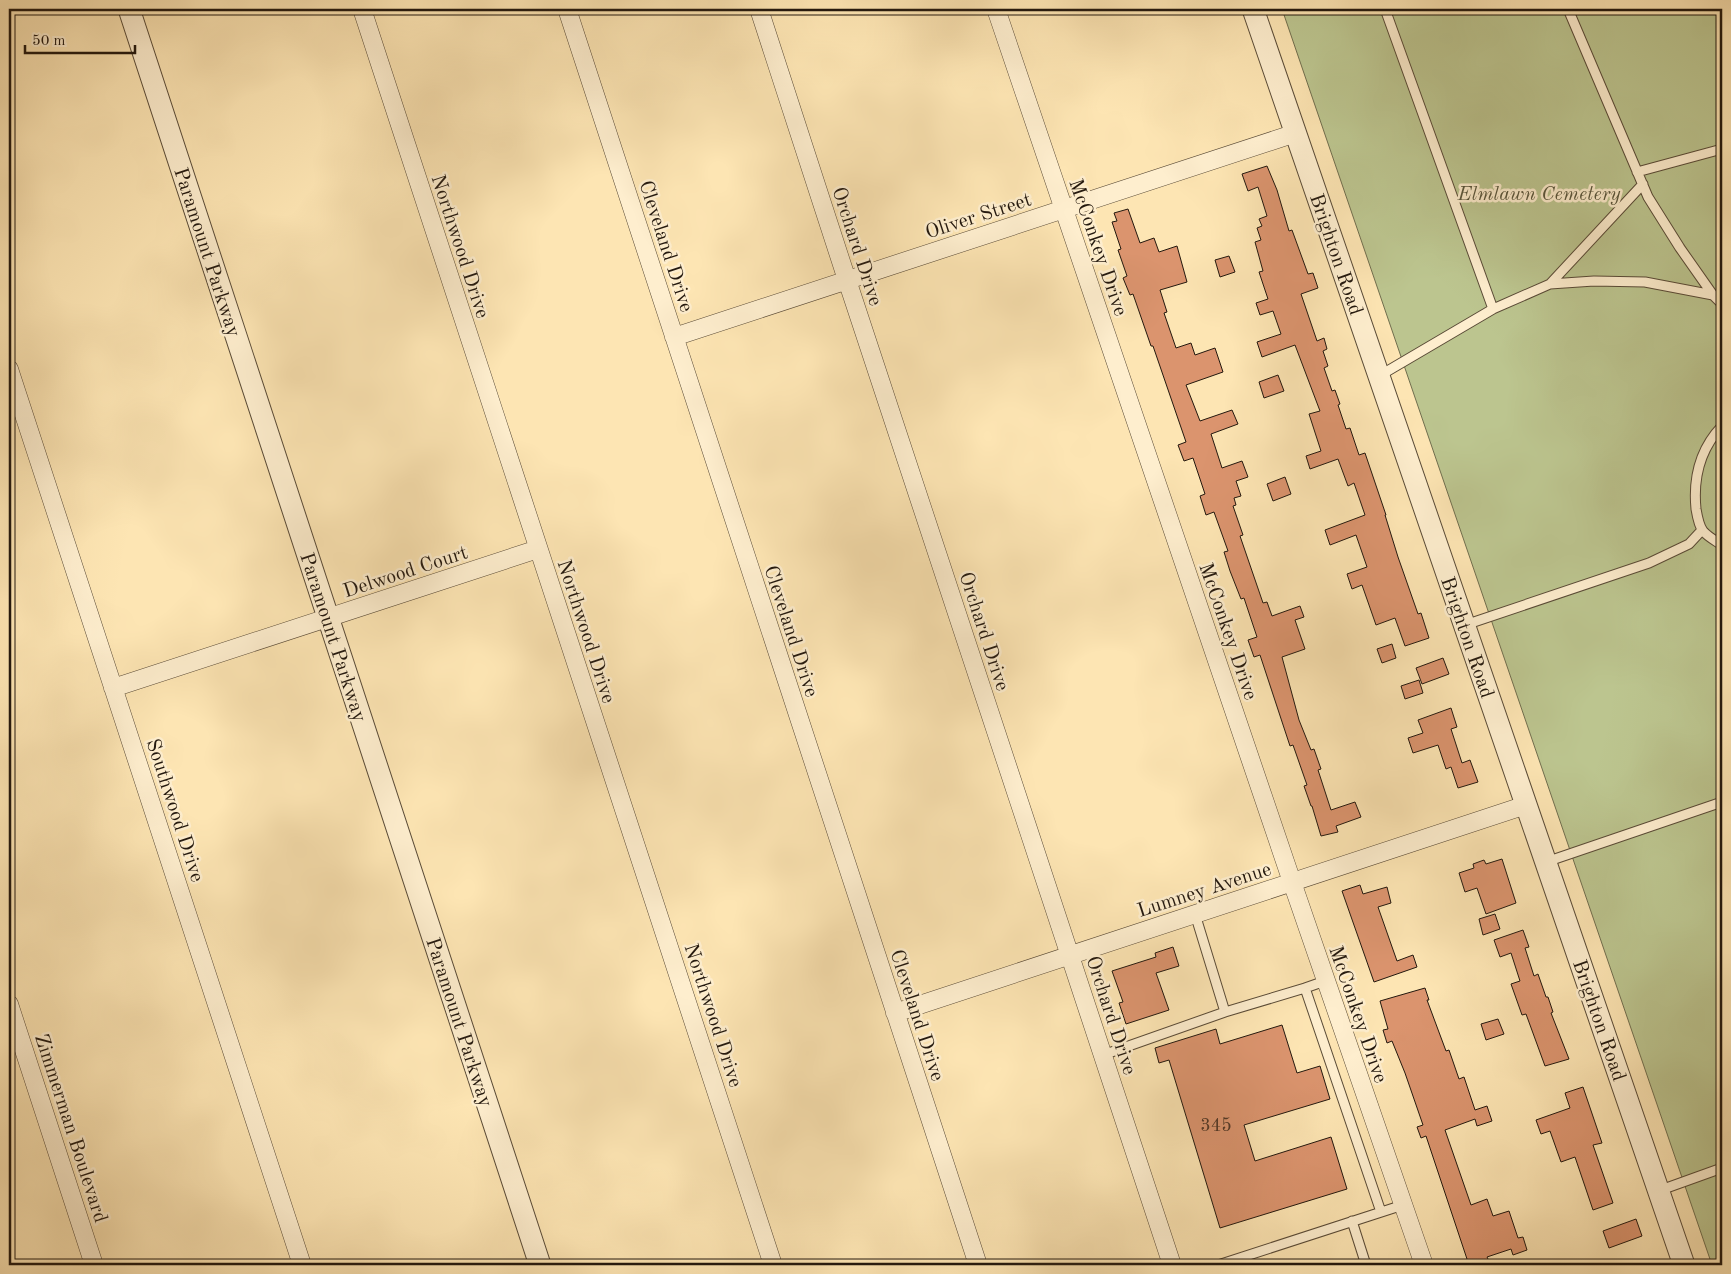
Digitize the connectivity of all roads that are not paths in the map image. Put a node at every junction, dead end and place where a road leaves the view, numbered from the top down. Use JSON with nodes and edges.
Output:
{"nodes":[{"id":1,"x":129,"y":9,"type":"edge"},
{"id":2,"x":362,"y":9,"type":"edge"},
{"id":3,"x":567,"y":9,"type":"edge"},
{"id":4,"x":759,"y":9,"type":"edge"},
{"id":5,"x":996,"y":9,"type":"edge"},
{"id":6,"x":1254,"y":9,"type":"edge"},
{"id":7,"x":1385,"y":9,"type":"edge"},
{"id":8,"x":1568,"y":9,"type":"edge"},
{"id":9,"x":1296,"y":133,"type":"junction"},
{"id":10,"x":1722,"y":149,"type":"edge"},
{"id":11,"x":1636,"y":172,"type":"junction"},
{"id":12,"x":1643,"y":184,"type":"junction"},
{"id":13,"x":1064,"y":209,"type":"junction"},
{"id":14,"x":847,"y":280,"type":"junction"},
{"id":15,"x":1550,"y":284,"type":"junction"},
{"id":16,"x":1713,"y":295,"type":"junction"},
{"id":17,"x":1722,"y":304,"type":"edge"},
{"id":18,"x":1493,"y":309,"type":"junction"},
{"id":19,"x":674,"y":337,"type":"junction"},
{"id":20,"x":9,"y":369,"type":"edge"},
{"id":21,"x":1379,"y":376,"type":"junction"},
{"id":22,"x":1722,"y":426,"type":"edge"},
{"id":23,"x":1702,"y":530,"type":"junction"},
{"id":24,"x":1722,"y":545,"type":"edge"},
{"id":25,"x":538,"y":549,"type":"junction"},
{"id":26,"x":328,"y":618,"type":"junction"},
{"id":27,"x":1464,"y":626,"type":"junction"},
{"id":28,"x":113,"y":688,"type":"junction"},
{"id":29,"x":1722,"y":802,"type":"edge"},
{"id":30,"x":1526,"y":806,"type":"junction"},
{"id":31,"x":1546,"y":862,"type":"junction"},
{"id":32,"x":1292,"y":882,"type":"junction"},
{"id":33,"x":1196,"y":914,"type":"junction"},
{"id":34,"x":1070,"y":955,"type":"junction"},
{"id":35,"x":1326,"y":980,"type":"junction"},
{"id":36,"x":1305,"y":988,"type":"junction"},
{"id":37,"x":9,"y":1004,"type":"edge"},
{"id":38,"x":1225,"y":1012,"type":"junction"},
{"id":39,"x":895,"y":1013,"type":"junction"},
{"id":40,"x":1103,"y":1055,"type":"junction"},
{"id":41,"x":1722,"y":1168,"type":"edge"},
{"id":42,"x":1658,"y":1191,"type":"junction"},
{"id":43,"x":1403,"y":1204,"type":"junction"},
{"id":44,"x":1381,"y":1212,"type":"junction"},
{"id":45,"x":1352,"y":1221,"type":"junction"},
{"id":46,"x":1228,"y":1264,"type":"edge"},
{"id":47,"x":94,"y":1265,"type":"edge"},
{"id":48,"x":302,"y":1265,"type":"edge"},
{"id":49,"x":540,"y":1265,"type":"edge"},
{"id":50,"x":773,"y":1265,"type":"edge"},
{"id":51,"x":978,"y":1265,"type":"edge"},
{"id":52,"x":1172,"y":1265,"type":"edge"},
{"id":53,"x":1218,"y":1265,"type":"edge"},
{"id":54,"x":1366,"y":1265,"type":"edge"},
{"id":55,"x":1424,"y":1265,"type":"edge"},
{"id":56,"x":1684,"y":1265,"type":"edge"}],
"edges":[{"from":1,"to":26,"type":"street","name":"Paramount Parkway"},
{"from":2,"to":25,"type":"street","name":"Northwood Drive"},
{"from":3,"to":19,"type":"street","name":"Cleveland Drive"},
{"from":4,"to":14,"type":"street","name":"Orchard Drive"},
{"from":5,"to":13,"type":"street","name":"McConkey Drive"},
{"from":6,"to":9,"type":"street","name":"Brighton Road"},
{"from":7,"to":18,"type":"lane"},
{"from":8,"to":11,"type":"lane"},
{"from":9,"to":13,"type":"street","name":"Oliver Street"},
{"from":9,"to":21,"type":"street","name":"Brighton Road"},
{"from":10,"to":11,"type":"lane"},
{"from":11,"to":12,"type":"lane"},
{"from":12,"to":15,"type":"lane"},
{"from":12,"to":16,"type":"lane"},
{"from":13,"to":14,"type":"street","name":"Oliver Street"},
{"from":13,"to":32,"type":"street","name":"McConkey Drive"},
{"from":14,"to":19,"type":"street","name":"Oliver Street"},
{"from":14,"to":34,"type":"street","name":"Orchard Drive"},
{"from":15,"to":16,"type":"lane"},
{"from":15,"to":18,"type":"lane"},
{"from":16,"to":17,"type":"lane"},
{"from":18,"to":21,"type":"lane"},
{"from":19,"to":39,"type":"street","name":"Cleveland Drive"},
{"from":20,"to":28,"type":"street","name":"Southwood Drive"},
{"from":21,"to":27,"type":"street","name":"Brighton Road"},
{"from":22,"to":23,"type":"lane"},
{"from":23,"to":24,"type":"lane"},
{"from":23,"to":27,"type":"lane"},
{"from":25,"to":26,"type":"street","name":"Delwood Court"},
{"from":25,"to":50,"type":"street","name":"Northwood Drive"},
{"from":26,"to":28,"type":"street","name":"Delwood Court"},
{"from":26,"to":49,"type":"street","name":"Paramount Parkway"},
{"from":27,"to":30,"type":"street","name":"Brighton Road"},
{"from":28,"to":48,"type":"street","name":"Southwood Drive"},
{"from":29,"to":31,"type":"lane"},
{"from":30,"to":31,"type":"street","name":"Brighton Road"},
{"from":30,"to":32,"type":"street","name":"Lumney Avenue"},
{"from":31,"to":42,"type":"street","name":"Brighton Road"},
{"from":32,"to":33,"type":"street","name":"Lumney Avenue"},
{"from":32,"to":35,"type":"street","name":"McConkey Drive"},
{"from":33,"to":34,"type":"street","name":"Lumney Avenue"},
{"from":33,"to":38,"type":"lane"},
{"from":34,"to":39,"type":"street","name":"Lumney Avenue"},
{"from":34,"to":40,"type":"street","name":"Orchard Drive"},
{"from":35,"to":36,"type":"lane"},
{"from":35,"to":43,"type":"street","name":"McConkey Drive"},
{"from":36,"to":38,"type":"lane"},
{"from":36,"to":44,"type":"lane"},
{"from":37,"to":47,"type":"street","name":"Zimmerman Boulevard"},
{"from":38,"to":40,"type":"lane"},
{"from":39,"to":51,"type":"street","name":"Cleveland Drive"},
{"from":40,"to":52,"type":"street","name":"Orchard Drive"},
{"from":41,"to":42,"type":"lane"},
{"from":42,"to":56,"type":"street","name":"Brighton Road"},
{"from":43,"to":44,"type":"lane"},
{"from":43,"to":55,"type":"street","name":"McConkey Drive"},
{"from":44,"to":45,"type":"lane"},
{"from":45,"to":46,"type":"lane"},
{"from":45,"to":54,"type":"lane"},
{"from":46,"to":53,"type":"lane"}]}
